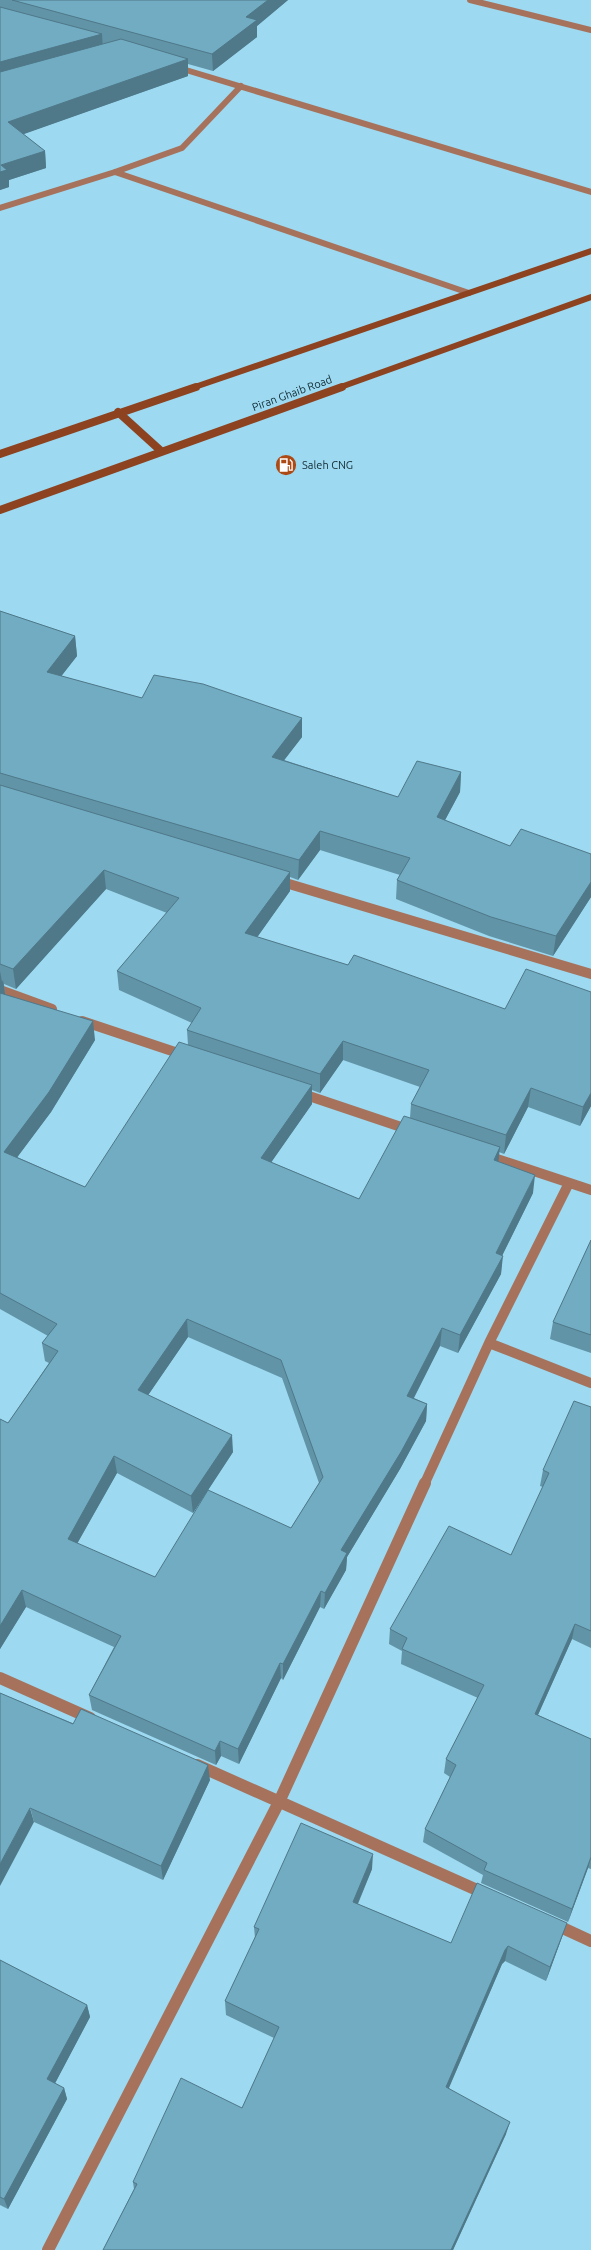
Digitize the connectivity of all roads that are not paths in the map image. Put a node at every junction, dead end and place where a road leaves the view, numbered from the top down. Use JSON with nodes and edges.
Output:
{"nodes":[{"id":1,"x":470,"y":0,"type":"edge"},
{"id":2,"x":591,"y":30,"type":"edge"},
{"id":3,"x":167,"y":64,"type":"edge"},
{"id":4,"x":242,"y":86,"type":"junction"},
{"id":5,"x":115,"y":172,"type":"junction"},
{"id":6,"x":591,"y":192,"type":"edge"},
{"id":7,"x":0,"y":208,"type":"edge"},
{"id":8,"x":591,"y":251,"type":"edge"},
{"id":9,"x":470,"y":293,"type":"junction"},
{"id":10,"x":591,"y":297,"type":"edge"},
{"id":11,"x":118,"y":412,"type":"junction"},
{"id":12,"x":161,"y":451,"type":"junction"},
{"id":13,"x":0,"y":454,"type":"edge"},
{"id":14,"x":0,"y":510,"type":"edge"},
{"id":15,"x":267,"y":877,"type":"edge"},
{"id":16,"x":591,"y":974,"type":"edge"},
{"id":17,"x":0,"y":990,"type":"edge"},
{"id":18,"x":194,"y":1058,"type":"edge"},
{"id":19,"x":288,"y":1089,"type":"edge"},
{"id":20,"x":419,"y":1133,"type":"edge"},
{"id":21,"x":476,"y":1152,"type":"edge"},
{"id":22,"x":569,"y":1183,"type":"junction"},
{"id":23,"x":591,"y":1190,"type":"edge"},
{"id":24,"x":489,"y":1343,"type":"junction"},
{"id":25,"x":591,"y":1383,"type":"edge"},
{"id":26,"x":0,"y":1678,"type":"edge"},
{"id":27,"x":99,"y":1722,"type":"edge"},
{"id":28,"x":189,"y":1762,"type":"edge"},
{"id":29,"x":279,"y":1802,"type":"junction"},
{"id":30,"x":502,"y":1901,"type":"edge"},
{"id":31,"x":546,"y":1921,"type":"edge"},
{"id":32,"x":591,"y":1941,"type":"edge"},
{"id":33,"x":48,"y":2250,"type":"edge"}],
"edges":[{"from":1,"to":2,"type":"street"},
{"from":3,"to":4,"type":"street"},
{"from":4,"to":5,"type":"street"},
{"from":4,"to":6,"type":"street"},
{"from":5,"to":7,"type":"street"},
{"from":5,"to":9,"type":"street"},
{"from":8,"to":9,"type":"main road"},
{"from":9,"to":11,"type":"main road"},
{"from":10,"to":12,"type":"main road","name":"Piran Ghaib Road"},
{"from":11,"to":12,"type":"main road"},
{"from":11,"to":13,"type":"main road"},
{"from":12,"to":14,"type":"main road","name":"Piran Ghaib Road"},
{"from":15,"to":16,"type":"street"},
{"from":17,"to":18,"type":"street"},
{"from":19,"to":20,"type":"street"},
{"from":21,"to":22,"type":"street"},
{"from":22,"to":23,"type":"street"},
{"from":22,"to":24,"type":"street"},
{"from":24,"to":25,"type":"street"},
{"from":24,"to":29,"type":"street"},
{"from":26,"to":27,"type":"street"},
{"from":28,"to":29,"type":"street"},
{"from":29,"to":30,"type":"street"},
{"from":29,"to":33,"type":"street"},
{"from":31,"to":32,"type":"street"}]}
